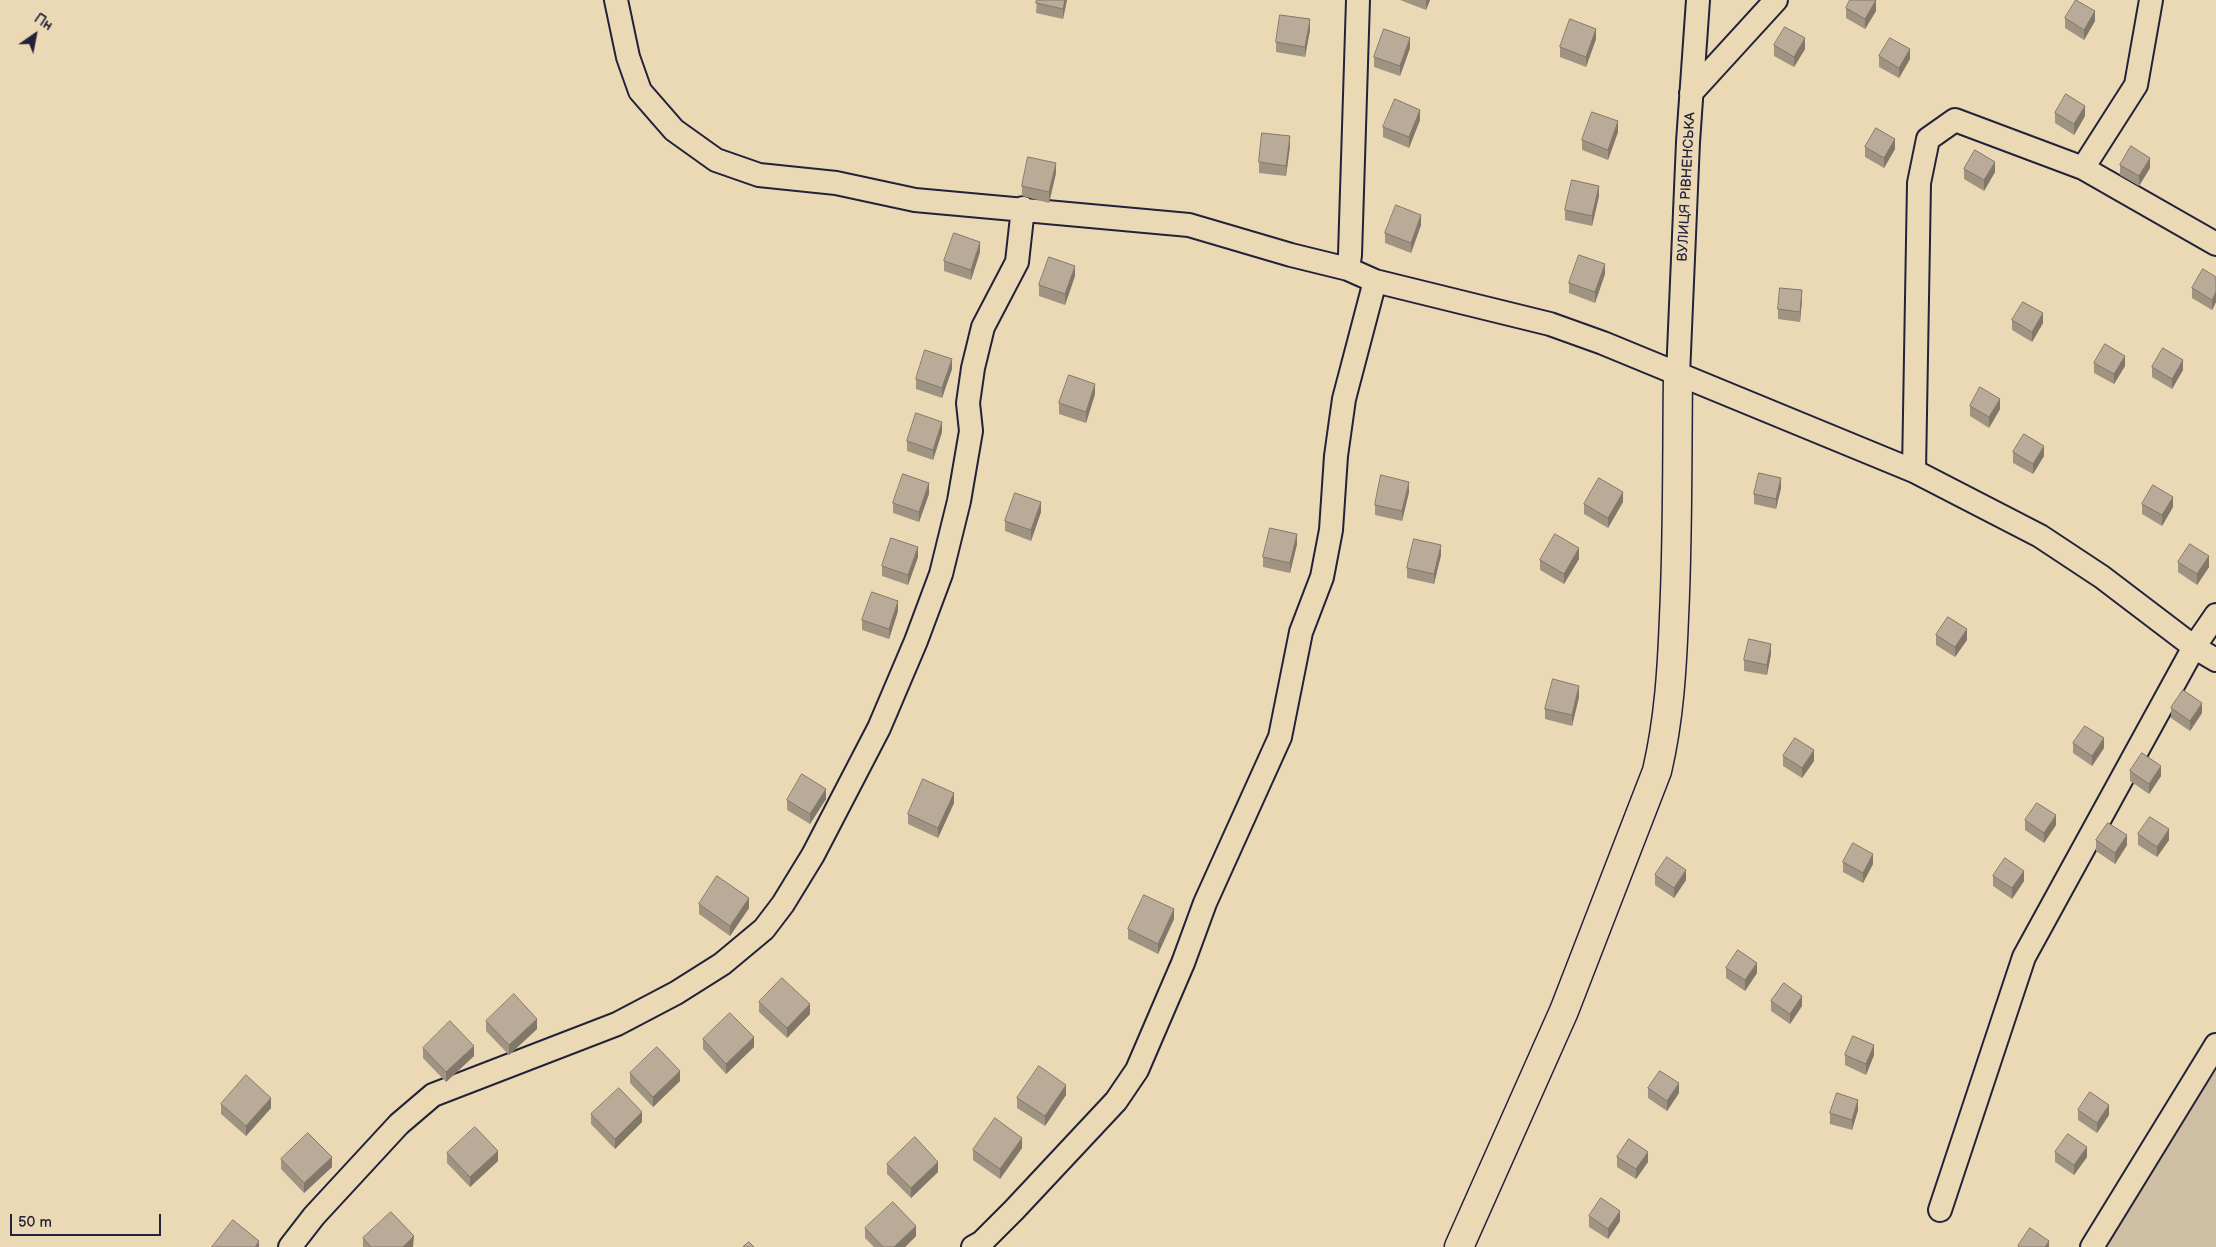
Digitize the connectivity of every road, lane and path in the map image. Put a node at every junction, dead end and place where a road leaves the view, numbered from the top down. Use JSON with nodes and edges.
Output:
{"nodes":[{"id":1,"x":616,"y":0,"type":"edge"},
{"id":2,"x":1358,"y":0,"type":"edge"},
{"id":3,"x":1698,"y":0,"type":"edge"},
{"id":4,"x":1776,"y":0,"type":"edge"},
{"id":5,"x":2151,"y":0,"type":"edge"},
{"id":6,"x":1692,"y":93,"type":"junction"},
{"id":7,"x":2083,"y":168,"type":"junction"},
{"id":8,"x":1022,"y":208,"type":"junction"},
{"id":9,"x":2216,"y":244,"type":"edge"},
{"id":10,"x":1348,"y":269,"type":"junction"},
{"id":11,"x":1375,"y":281,"type":"junction"},
{"id":12,"x":1678,"y":374,"type":"junction"},
{"id":13,"x":1914,"y":472,"type":"junction"},
{"id":14,"x":2216,"y":615,"type":"edge"},
{"id":15,"x":2194,"y":647,"type":"junction"},
{"id":16,"x":2216,"y":660,"type":"edge"},
{"id":17,"x":2216,"y":1045,"type":"edge"},
{"id":18,"x":1940,"y":1210,"type":"dead end"},
{"id":19,"x":296,"y":1245,"type":"edge"},
{"id":20,"x":973,"y":1247,"type":"edge"},
{"id":21,"x":1459,"y":1247,"type":"edge"},
{"id":22,"x":2092,"y":1247,"type":"edge"}],
"edges":[{"from":1,"to":8,"type":"street"},
{"from":2,"to":10,"type":"street"},
{"from":3,"to":6,"type":"street","name":"ВУЛИЦЯ РІВНЕНСЬКА"},
{"from":4,"to":6,"type":"street"},
{"from":5,"to":7,"type":"street"},
{"from":6,"to":12,"type":"street","name":"ВУЛИЦЯ РІВНЕНСЬКА"},
{"from":7,"to":9,"type":"street"},
{"from":7,"to":13,"type":"street"},
{"from":8,"to":10,"type":"street"},
{"from":8,"to":19,"type":"street"},
{"from":10,"to":11,"type":"street"},
{"from":11,"to":12,"type":"street"},
{"from":11,"to":20,"type":"street"},
{"from":12,"to":13,"type":"street"},
{"from":12,"to":21,"type":"street"},
{"from":13,"to":15,"type":"street"},
{"from":14,"to":15,"type":"street"},
{"from":15,"to":16,"type":"street"},
{"from":15,"to":18,"type":"street"},
{"from":17,"to":22,"type":"street"}]}
